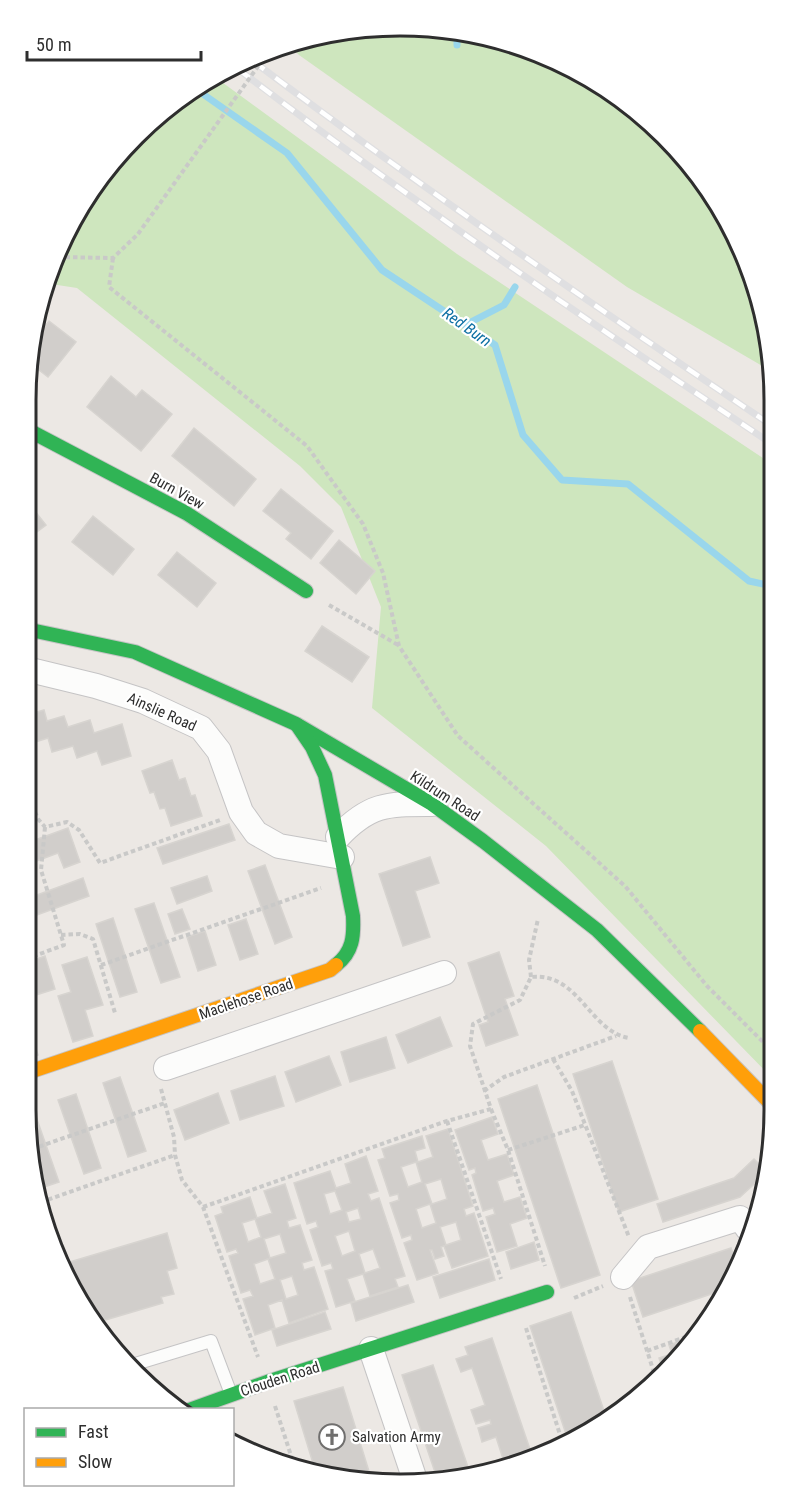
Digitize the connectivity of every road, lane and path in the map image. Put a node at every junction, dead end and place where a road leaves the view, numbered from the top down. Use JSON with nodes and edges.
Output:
{"nodes":[{"id":1,"x":259,"y":65,"type":"edge"},
{"id":2,"x":66,"y":256,"type":"edge"},
{"id":3,"x":113,"y":258,"type":"junction"},
{"id":4,"x":36,"y":434,"type":"edge"},
{"id":5,"x":306,"y":591,"type":"joint"},
{"id":6,"x":36,"y":631,"type":"edge"},
{"id":7,"x":399,"y":646,"type":"junction"},
{"id":8,"x":36,"y":671,"type":"edge"},
{"id":9,"x":296,"y":724,"type":"junction"},
{"id":10,"x":432,"y":804,"type":"junction"},
{"id":11,"x":241,"y":812,"type":"junction"},
{"id":12,"x":36,"y":814,"type":"edge"},
{"id":13,"x":45,"y":827,"type":"junction"},
{"id":14,"x":342,"y":858,"type":"junction"},
{"id":15,"x":546,"y":889,"type":"junction"},
{"id":16,"x":61,"y":935,"type":"junction"},
{"id":17,"x":36,"y":955,"type":"edge"},
{"id":18,"x":101,"y":965,"type":"junction"},
{"id":19,"x":444,"y":973,"type":"dead end"},
{"id":20,"x":531,"y":977,"type":"junction"},
{"id":21,"x":261,"y":994,"type":"junction"},
{"id":22,"x":276,"y":1031,"type":"junction"},
{"id":23,"x":616,"y":1036,"type":"junction"},
{"id":24,"x":628,"y":1038,"type":"dead end"},
{"id":25,"x":123,"y":1040,"type":"junction"},
{"id":26,"x":764,"y":1043,"type":"edge"},
{"id":27,"x":553,"y":1059,"type":"junction"},
{"id":28,"x":166,"y":1068,"type":"dead end"},
{"id":29,"x":36,"y":1070,"type":"edge"},
{"id":30,"x":484,"y":1091,"type":"junction"},
{"id":31,"x":764,"y":1096,"type":"edge"},
{"id":32,"x":165,"y":1103,"type":"dead end"},
{"id":33,"x":491,"y":1109,"type":"junction"},
{"id":34,"x":447,"y":1121,"type":"junction"},
{"id":35,"x":585,"y":1125,"type":"junction"},
{"id":36,"x":38,"y":1147,"type":"edge"},
{"id":37,"x":508,"y":1150,"type":"junction"},
{"id":38,"x":47,"y":1200,"type":"edge"},
{"id":39,"x":203,"y":1207,"type":"junction"},
{"id":40,"x":745,"y":1226,"type":"edge"},
{"id":41,"x":648,"y":1247,"type":"junction"},
{"id":42,"x":623,"y":1277,"type":"junction"},
{"id":43,"x":548,"y":1292,"type":"junction"},
{"id":44,"x":509,"y":1305,"type":"junction"},
{"id":45,"x":685,"y":1337,"type":"edge"},
{"id":46,"x":371,"y":1349,"type":"junction"},
{"id":47,"x":647,"y":1350,"type":"junction"},
{"id":48,"x":139,"y":1363,"type":"edge"},
{"id":49,"x":653,"y":1371,"type":"edge"},
{"id":50,"x":267,"y":1382,"type":"junction"},
{"id":51,"x":232,"y":1394,"type":"junction"},
{"id":52,"x":194,"y":1408,"type":"edge"},
{"id":53,"x":560,"y":1437,"type":"edge"},
{"id":54,"x":292,"y":1458,"type":"edge"},
{"id":55,"x":413,"y":1473,"type":"edge"}],
"edges":[{"from":1,"to":3,"type":"path","bridge":true},
{"from":2,"to":3,"type":"path"},
{"from":3,"to":7,"type":"path"},
{"from":4,"to":5,"type":"street","name":"Burn View"},
{"from":5,"to":7,"type":"path"},
{"from":6,"to":9,"type":"street","name":"Kildrum Road"},
{"from":7,"to":26,"type":"path"},
{"from":8,"to":11,"type":"street","name":"Ainslie Road"},
{"from":9,"to":10,"type":"street","name":"Kildrum Road"},
{"from":9,"to":14,"type":"street","name":"Maclehose Road"},
{"from":10,"to":14,"type":"street"},
{"from":10,"to":15,"type":"street","name":"Kildrum Road"},
{"from":11,"to":13,"type":"path"},
{"from":11,"to":14,"type":"street","name":"Ainslie Road"},
{"from":12,"to":13,"type":"path"},
{"from":13,"to":16,"type":"path"},
{"from":14,"to":18,"type":"path"},
{"from":14,"to":21,"type":"street","name":"Maclehose Road"},
{"from":15,"to":20,"type":"path"},
{"from":15,"to":31,"type":"street","name":"Kildrum Road"},
{"from":16,"to":17,"type":"path"},
{"from":16,"to":18,"type":"path"},
{"from":18,"to":25,"type":"path"},
{"from":19,"to":22,"type":"street"},
{"from":20,"to":23,"type":"path"},
{"from":20,"to":30,"type":"path"},
{"from":21,"to":22,"type":"street"},
{"from":21,"to":25,"type":"street","name":"Maclehose Road"},
{"from":22,"to":28,"type":"street"},
{"from":23,"to":24,"type":"path"},
{"from":23,"to":27,"type":"path"},
{"from":25,"to":29,"type":"street","name":"Maclehose Road"},
{"from":27,"to":30,"type":"path"},
{"from":27,"to":35,"type":"path"},
{"from":30,"to":33,"type":"path"},
{"from":32,"to":36,"type":"path"},
{"from":33,"to":34,"type":"path"},
{"from":33,"to":37,"type":"path"},
{"from":34,"to":39,"type":"path"},
{"from":34,"to":44,"type":"path"},
{"from":35,"to":37,"type":"path"},
{"from":35,"to":41,"type":"path"},
{"from":37,"to":43,"type":"path"},
{"from":38,"to":39,"type":"path"},
{"from":39,"to":50,"type":"path"},
{"from":40,"to":41,"type":"street"},
{"from":41,"to":42,"type":"street"},
{"from":42,"to":43,"type":"path"},
{"from":42,"to":47,"type":"path"},
{"from":43,"to":44,"type":"street","name":"Clouden Road"},
{"from":44,"to":46,"type":"street","name":"Clouden Road"},
{"from":44,"to":53,"type":"path"},
{"from":45,"to":47,"type":"path"},
{"from":46,"to":50,"type":"street","name":"Clouden Road"},
{"from":46,"to":55,"type":"street"},
{"from":47,"to":49,"type":"path"},
{"from":48,"to":51,"type":"lane"},
{"from":50,"to":51,"type":"street","name":"Clouden Road"},
{"from":50,"to":54,"type":"path"},
{"from":51,"to":52,"type":"street","name":"Clouden Road"}]}
